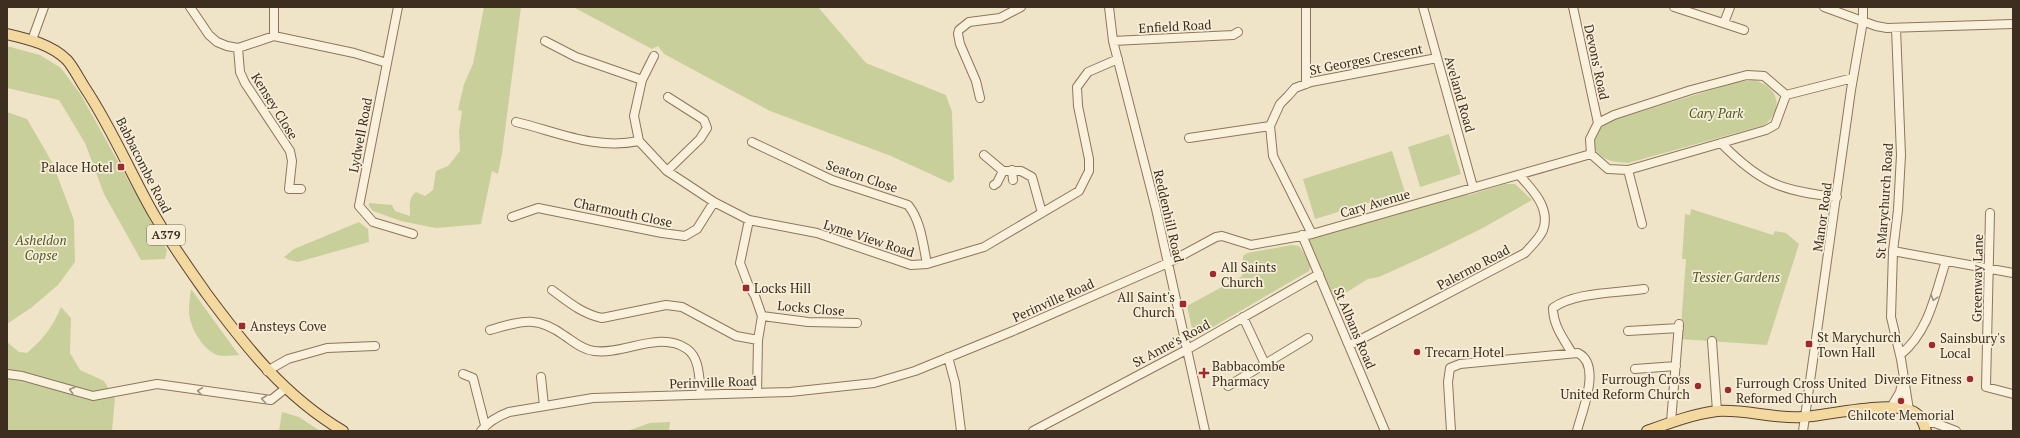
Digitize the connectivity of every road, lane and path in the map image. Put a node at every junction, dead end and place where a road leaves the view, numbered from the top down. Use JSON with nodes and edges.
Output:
{"nodes":[{"id":1,"x":44,"y":7,"type":"edge"},
{"id":2,"x":190,"y":7,"type":"edge"},
{"id":3,"x":274,"y":7,"type":"edge"},
{"id":4,"x":398,"y":7,"type":"edge"},
{"id":5,"x":1021,"y":7,"type":"edge"},
{"id":6,"x":1109,"y":7,"type":"edge"},
{"id":7,"x":1306,"y":7,"type":"edge"},
{"id":8,"x":1423,"y":7,"type":"edge"},
{"id":9,"x":1573,"y":7,"type":"edge"},
{"id":10,"x":1674,"y":7,"type":"edge"},
{"id":11,"x":1730,"y":7,"type":"edge"},
{"id":12,"x":1824,"y":7,"type":"edge"},
{"id":13,"x":1863,"y":7,"type":"edge"},
{"id":14,"x":1863,"y":21,"type":"junction"},
{"id":15,"x":1724,"y":23,"type":"junction"},
{"id":16,"x":2013,"y":24,"type":"edge"},
{"id":17,"x":1896,"y":28,"type":"junction"},
{"id":18,"x":1744,"y":30,"type":"dead end"},
{"id":19,"x":1238,"y":32,"type":"dead end"},
{"id":20,"x":7,"y":34,"type":"edge"},
{"id":21,"x":274,"y":36,"type":"junction"},
{"id":22,"x":32,"y":40,"type":"junction"},
{"id":23,"x":545,"y":41,"type":"dead end"},
{"id":24,"x":1113,"y":41,"type":"junction"},
{"id":25,"x":238,"y":48,"type":"junction"},
{"id":26,"x":654,"y":56,"type":"dead end"},
{"id":27,"x":1437,"y":58,"type":"junction"},
{"id":28,"x":1118,"y":59,"type":"junction"},
{"id":29,"x":387,"y":63,"type":"junction"},
{"id":30,"x":1853,"y":78,"type":"junction"},
{"id":31,"x":642,"y":80,"type":"junction"},
{"id":32,"x":1306,"y":84,"type":"junction"},
{"id":33,"x":1786,"y":95,"type":"junction"},
{"id":34,"x":668,"y":97,"type":"dead end"},
{"id":35,"x":980,"y":98,"type":"dead end"},
{"id":36,"x":516,"y":122,"type":"dead end"},
{"id":37,"x":1598,"y":123,"type":"junction"},
{"id":38,"x":1270,"y":126,"type":"junction"},
{"id":39,"x":1189,"y":138,"type":"dead end"},
{"id":40,"x":638,"y":142,"type":"junction"},
{"id":41,"x":752,"y":142,"type":"dead end"},
{"id":42,"x":1721,"y":143,"type":"junction"},
{"id":43,"x":1591,"y":154,"type":"junction"},
{"id":44,"x":984,"y":155,"type":"dead end"},
{"id":45,"x":1012,"y":170,"type":"junction"},
{"id":46,"x":1628,"y":170,"type":"junction"},
{"id":47,"x":667,"y":171,"type":"junction"},
{"id":48,"x":1003,"y":171,"type":"junction"},
{"id":49,"x":1519,"y":175,"type":"junction"},
{"id":50,"x":1013,"y":180,"type":"dead end"},
{"id":51,"x":994,"y":185,"type":"dead end"},
{"id":52,"x":1473,"y":187,"type":"junction"},
{"id":53,"x":301,"y":189,"type":"dead end"},
{"id":54,"x":1837,"y":197,"type":"junction"},
{"id":55,"x":714,"y":202,"type":"junction"},
{"id":56,"x":1042,"y":213,"type":"junction"},
{"id":57,"x":1990,"y":213,"type":"dead end"},
{"id":58,"x":512,"y":217,"type":"dead end"},
{"id":59,"x":749,"y":220,"type":"junction"},
{"id":60,"x":1642,"y":224,"type":"dead end"},
{"id":61,"x":413,"y":234,"type":"dead end"},
{"id":62,"x":1312,"y":234,"type":"junction"},
{"id":63,"x":1302,"y":235,"type":"junction"},
{"id":64,"x":1893,"y":250,"type":"junction"},
{"id":65,"x":1946,"y":260,"type":"junction"},
{"id":66,"x":1168,"y":263,"type":"junction"},
{"id":67,"x":928,"y":264,"type":"junction"},
{"id":68,"x":1990,"y":268,"type":"junction"},
{"id":69,"x":2013,"y":273,"type":"edge"},
{"id":70,"x":1319,"y":274,"type":"junction"},
{"id":71,"x":1644,"y":289,"type":"dead end"},
{"id":72,"x":552,"y":290,"type":"dead end"},
{"id":73,"x":762,"y":316,"type":"junction"},
{"id":74,"x":1243,"y":317,"type":"junction"},
{"id":75,"x":857,"y":323,"type":"dead end"},
{"id":76,"x":490,"y":330,"type":"dead end"},
{"id":77,"x":1628,"y":331,"type":"dead end"},
{"id":78,"x":1308,"y":338,"type":"dead end"},
{"id":79,"x":758,"y":340,"type":"junction"},
{"id":80,"x":1712,"y":341,"type":"dead end"},
{"id":81,"x":1350,"y":345,"type":"junction"},
{"id":82,"x":375,"y":346,"type":"dead end"},
{"id":83,"x":1188,"y":350,"type":"junction"},
{"id":84,"x":1572,"y":353,"type":"junction"},
{"id":85,"x":1900,"y":355,"type":"junction"},
{"id":86,"x":948,"y":358,"type":"junction"},
{"id":87,"x":1265,"y":364,"type":"junction"},
{"id":88,"x":1676,"y":366,"type":"junction"},
{"id":89,"x":1635,"y":369,"type":"dead end"},
{"id":90,"x":267,"y":371,"type":"junction"},
{"id":91,"x":7,"y":374,"type":"edge"},
{"id":92,"x":463,"y":374,"type":"dead end"},
{"id":93,"x":1904,"y":375,"type":"junction"},
{"id":94,"x":541,"y":377,"type":"dead end"},
{"id":95,"x":1228,"y":386,"type":"dead end"},
{"id":96,"x":286,"y":388,"type":"junction"},
{"id":97,"x":758,"y":393,"type":"junction"},
{"id":98,"x":702,"y":394,"type":"junction"},
{"id":99,"x":2013,"y":394,"type":"edge"},
{"id":100,"x":544,"y":406,"type":"junction"},
{"id":101,"x":1890,"y":409,"type":"junction"},
{"id":102,"x":1909,"y":410,"type":"junction"},
{"id":103,"x":1717,"y":412,"type":"junction"},
{"id":104,"x":1804,"y":417,"type":"junction"},
{"id":105,"x":1671,"y":422,"type":"junction"},
{"id":106,"x":1925,"y":427,"type":"edge"},
{"id":107,"x":483,"y":428,"type":"edge"},
{"id":108,"x":343,"y":431,"type":"edge"},
{"id":109,"x":961,"y":431,"type":"edge"},
{"id":110,"x":1033,"y":431,"type":"edge"},
{"id":111,"x":1205,"y":431,"type":"edge"},
{"id":112,"x":1385,"y":431,"type":"edge"},
{"id":113,"x":1451,"y":431,"type":"edge"},
{"id":114,"x":1576,"y":431,"type":"edge"},
{"id":115,"x":1647,"y":431,"type":"edge"},
{"id":116,"x":1803,"y":431,"type":"edge"},
{"id":117,"x":1956,"y":431,"type":"edge"}],
"edges":[{"from":1,"to":22,"type":"street"},
{"from":2,"to":25,"type":"street"},
{"from":3,"to":21,"type":"street"},
{"from":4,"to":29,"type":"street","name":"Lydwell Road"},
{"from":5,"to":35,"type":"street"},
{"from":6,"to":24,"type":"street","name":"Reddenhill Road"},
{"from":7,"to":32,"type":"street"},
{"from":8,"to":27,"type":"street","name":"Aveland Road"},
{"from":9,"to":37,"type":"street","name":"Devons' Road"},
{"from":10,"to":15,"type":"street"},
{"from":11,"to":15,"type":"street"},
{"from":12,"to":14,"type":"street"},
{"from":13,"to":14,"type":"street","name":"Manor Road"},
{"from":14,"to":17,"type":"street"},
{"from":14,"to":30,"type":"street","name":"Manor Road"},
{"from":15,"to":18,"type":"street"},
{"from":16,"to":17,"type":"street"},
{"from":17,"to":64,"type":"street","name":"St Marychurch Road"},
{"from":19,"to":24,"type":"street","name":"Enfield Road"},
{"from":20,"to":22,"type":"main road","name":"Babbacombe Road","number":"A379"},
{"from":21,"to":25,"type":"street"},
{"from":21,"to":29,"type":"street"},
{"from":22,"to":90,"type":"main road","name":"Babbacombe Road","number":"A379"},
{"from":23,"to":31,"type":"street"},
{"from":24,"to":28,"type":"street","name":"Reddenhill Road"},
{"from":25,"to":53,"type":"street","name":"Kensey Close"},
{"from":26,"to":31,"type":"street"},
{"from":27,"to":32,"type":"street","name":"St Georges Crescent"},
{"from":27,"to":52,"type":"street","name":"Aveland Road"},
{"from":28,"to":56,"type":"street","name":"Lyme View Road"},
{"from":28,"to":66,"type":"street","name":"Reddenhill Road"},
{"from":29,"to":61,"type":"street","name":"Lydwell Road"},
{"from":30,"to":33,"type":"street"},
{"from":30,"to":54,"type":"street","name":"Manor Road"},
{"from":31,"to":40,"type":"street"},
{"from":32,"to":38,"type":"street","name":"St Georges Crescent"},
{"from":33,"to":37,"type":"street"},
{"from":33,"to":42,"type":"street"},
{"from":34,"to":47,"type":"street"},
{"from":36,"to":40,"type":"street"},
{"from":37,"to":43,"type":"street"},
{"from":38,"to":39,"type":"street"},
{"from":38,"to":62,"type":"street"},
{"from":40,"to":47,"type":"street","name":"Lyme View Road"},
{"from":41,"to":67,"type":"street","name":"Seaton Close"},
{"from":42,"to":46,"type":"street"},
{"from":42,"to":54,"type":"street"},
{"from":43,"to":46,"type":"street"},
{"from":43,"to":49,"type":"street","name":"Cary Avenue"},
{"from":44,"to":48,"type":"street"},
{"from":45,"to":48,"type":"street"},
{"from":45,"to":50,"type":"street"},
{"from":45,"to":56,"type":"street"},
{"from":46,"to":60,"type":"street"},
{"from":47,"to":55,"type":"street","name":"Lyme View Road"},
{"from":48,"to":51,"type":"street"},
{"from":49,"to":52,"type":"street","name":"Cary Avenue"},
{"from":49,"to":81,"type":"street","name":"Palermo Road"},
{"from":52,"to":62,"type":"street","name":"Cary Avenue"},
{"from":54,"to":104,"type":"street","name":"Manor Road"},
{"from":55,"to":58,"type":"street","name":"Charmouth Close"},
{"from":55,"to":59,"type":"street","name":"Lyme View Road"},
{"from":56,"to":67,"type":"street","name":"Lyme View Road"},
{"from":57,"to":68,"type":"street","name":"Greenway Lane"},
{"from":59,"to":67,"type":"street","name":"Lyme View Road"},
{"from":59,"to":73,"type":"street"},
{"from":62,"to":63,"type":"street","name":"Cary Avenue"},
{"from":63,"to":66,"type":"street","name":"Cary Avenue"},
{"from":63,"to":70,"type":"street","name":"St Albans Road"},
{"from":64,"to":65,"type":"street"},
{"from":64,"to":85,"type":"street","name":"St Marychurch Road"},
{"from":65,"to":68,"type":"street"},
{"from":65,"to":85,"type":"street","one_way":true},
{"from":66,"to":83,"type":"street","name":"Reddenhill Road"},
{"from":66,"to":86,"type":"street","name":"Perinville Road"},
{"from":68,"to":69,"type":"street"},
{"from":68,"to":99,"type":"street","name":"Greenway Lane"},
{"from":70,"to":74,"type":"street","name":"St Anne's Road"},
{"from":70,"to":81,"type":"street","name":"St Albans Road"},
{"from":71,"to":84,"type":"street"},
{"from":72,"to":79,"type":"street"},
{"from":73,"to":75,"type":"street","name":"Locks Close"},
{"from":73,"to":79,"type":"street"},
{"from":74,"to":83,"type":"street","name":"St Anne's Road"},
{"from":74,"to":87,"type":"street"},
{"from":76,"to":98,"type":"street"},
{"from":77,"to":88,"type":"street"},
{"from":78,"to":87,"type":"street"},
{"from":79,"to":97,"type":"street"},
{"from":80,"to":103,"type":"street"},
{"from":81,"to":112,"type":"street","name":"St Albans Road"},
{"from":82,"to":90,"type":"street"},
{"from":83,"to":110,"type":"street","name":"St Anne's Road"},
{"from":83,"to":111,"type":"street","name":"Reddenhill Road"},
{"from":84,"to":113,"type":"street"},
{"from":84,"to":114,"type":"street"},
{"from":85,"to":93,"type":"street","name":"St Marychurch Road"},
{"from":86,"to":97,"type":"street","name":"Perinville Road"},
{"from":86,"to":109,"type":"street"},
{"from":87,"to":95,"type":"street"},
{"from":88,"to":89,"type":"street"},
{"from":88,"to":105,"type":"street"},
{"from":90,"to":96,"type":"main road","name":"Babbacombe Road","number":"A379"},
{"from":96,"to":91,"type":"street","one_way":true},
{"from":92,"to":107,"type":"street"},
{"from":93,"to":101,"type":"street","name":"St Marychurch Road"},
{"from":93,"to":102,"type":"street","name":"St Marychurch Road"},
{"from":94,"to":100,"type":"street"},
{"from":96,"to":108,"type":"main road","name":"Babbacombe Road","number":"A379"},
{"from":97,"to":98,"type":"street","name":"Perinville Road"},
{"from":98,"to":100,"type":"street","name":"Perinville Road"},
{"from":100,"to":107,"type":"street","name":"Perinville Road"},
{"from":101,"to":102,"type":"main road"},
{"from":101,"to":104,"type":"main road"},
{"from":102,"to":106,"type":"main road"},
{"from":103,"to":104,"type":"main road"},
{"from":103,"to":105,"type":"main road"},
{"from":104,"to":116,"type":"street","name":"Manor Road"},
{"from":105,"to":115,"type":"main road"},
{"from":106,"to":117,"type":"street"}]}
